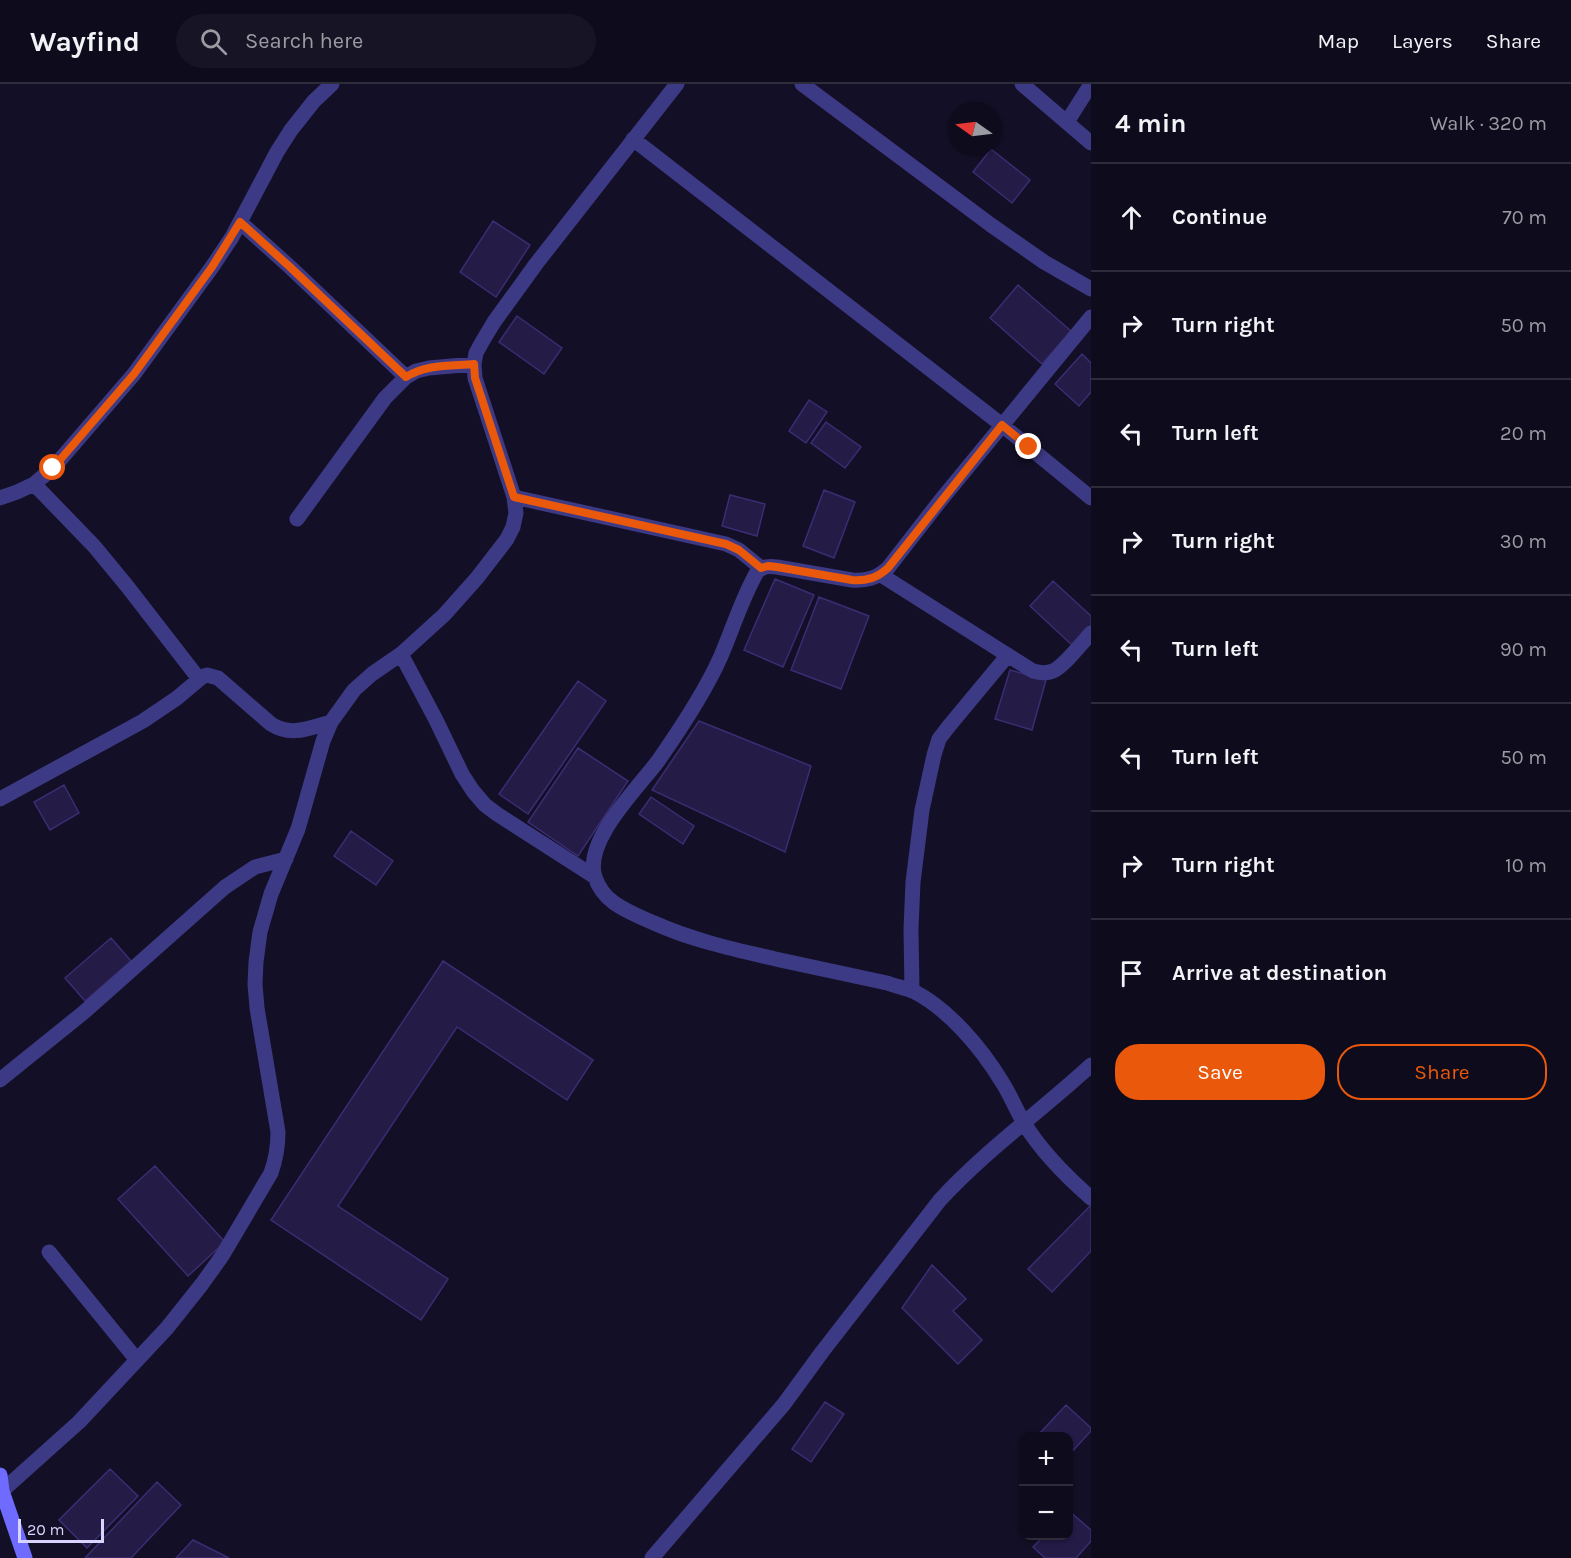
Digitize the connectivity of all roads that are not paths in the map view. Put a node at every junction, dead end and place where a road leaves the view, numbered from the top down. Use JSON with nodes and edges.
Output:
{"nodes":[{"id":1,"x":332,"y":84,"type":"edge"},
{"id":2,"x":677,"y":84,"type":"edge"},
{"id":3,"x":802,"y":84,"type":"edge"},
{"id":4,"x":1022,"y":84,"type":"edge"},
{"id":5,"x":1091,"y":84,"type":"edge"},
{"id":6,"x":1067,"y":122,"type":"junction"},
{"id":7,"x":633,"y":139,"type":"junction"},
{"id":8,"x":1091,"y":144,"type":"edge"},
{"id":9,"x":240,"y":222,"type":"junction"},
{"id":10,"x":1091,"y":289,"type":"edge"},
{"id":11,"x":1091,"y":317,"type":"edge"},
{"id":12,"x":474,"y":364,"type":"junction"},
{"id":13,"x":406,"y":377,"type":"junction"},
{"id":14,"x":1002,"y":425,"type":"junction"},
{"id":15,"x":34,"y":484,"type":"junction"},
{"id":16,"x":514,"y":497,"type":"junction"},
{"id":17,"x":0,"y":498,"type":"edge"},
{"id":18,"x":1091,"y":498,"type":"edge"},
{"id":19,"x":297,"y":519,"type":"dead end"},
{"id":20,"x":761,"y":568,"type":"junction"},
{"id":21,"x":880,"y":575,"type":"junction"},
{"id":22,"x":1091,"y":633,"type":"edge"},
{"id":23,"x":401,"y":654,"type":"junction"},
{"id":24,"x":1008,"y":655,"type":"junction"},
{"id":25,"x":199,"y":679,"type":"junction"},
{"id":26,"x":331,"y":722,"type":"junction"},
{"id":27,"x":0,"y":799,"type":"edge"},
{"id":28,"x":286,"y":859,"type":"junction"},
{"id":29,"x":595,"y":877,"type":"junction"},
{"id":30,"x":912,"y":991,"type":"junction"},
{"id":31,"x":1091,"y":1065,"type":"edge"},
{"id":32,"x":0,"y":1080,"type":"edge"},
{"id":33,"x":1024,"y":1123,"type":"junction"},
{"id":34,"x":1091,"y":1198,"type":"edge"},
{"id":35,"x":49,"y":1252,"type":"dead end"},
{"id":36,"x":137,"y":1360,"type":"junction"},
{"id":37,"x":0,"y":1475,"type":"edge"},
{"id":38,"x":2,"y":1491,"type":"junction"},
{"id":39,"x":25,"y":1558,"type":"edge"},
{"id":40,"x":652,"y":1558,"type":"edge"}],
"edges":[{"from":1,"to":9,"type":"street"},
{"from":2,"to":7,"type":"street"},
{"from":3,"to":10,"type":"street"},
{"from":4,"to":6,"type":"street"},
{"from":5,"to":6,"type":"street"},
{"from":6,"to":8,"type":"street"},
{"from":7,"to":12,"type":"street"},
{"from":7,"to":14,"type":"street"},
{"from":9,"to":13,"type":"street"},
{"from":9,"to":15,"type":"street"},
{"from":11,"to":14,"type":"street"},
{"from":12,"to":13,"type":"street"},
{"from":12,"to":16,"type":"street"},
{"from":13,"to":19,"type":"street"},
{"from":14,"to":18,"type":"street"},
{"from":14,"to":21,"type":"street"},
{"from":15,"to":17,"type":"street"},
{"from":15,"to":25,"type":"street"},
{"from":16,"to":20,"type":"street"},
{"from":16,"to":23,"type":"street"},
{"from":20,"to":21,"type":"street"},
{"from":20,"to":29,"type":"street"},
{"from":21,"to":24,"type":"street"},
{"from":22,"to":24,"type":"street"},
{"from":23,"to":26,"type":"street"},
{"from":23,"to":29,"type":"street"},
{"from":24,"to":30,"type":"street"},
{"from":25,"to":26,"type":"street"},
{"from":25,"to":27,"type":"street"},
{"from":26,"to":28,"type":"street"},
{"from":28,"to":32,"type":"street"},
{"from":28,"to":36,"type":"street"},
{"from":29,"to":30,"type":"street"},
{"from":30,"to":33,"type":"street"},
{"from":31,"to":33,"type":"street"},
{"from":33,"to":34,"type":"street"},
{"from":33,"to":40,"type":"street"},
{"from":35,"to":36,"type":"street"},
{"from":36,"to":38,"type":"street"},
{"from":37,"to":38,"type":"street"},
{"from":38,"to":39,"type":"street"}]}
